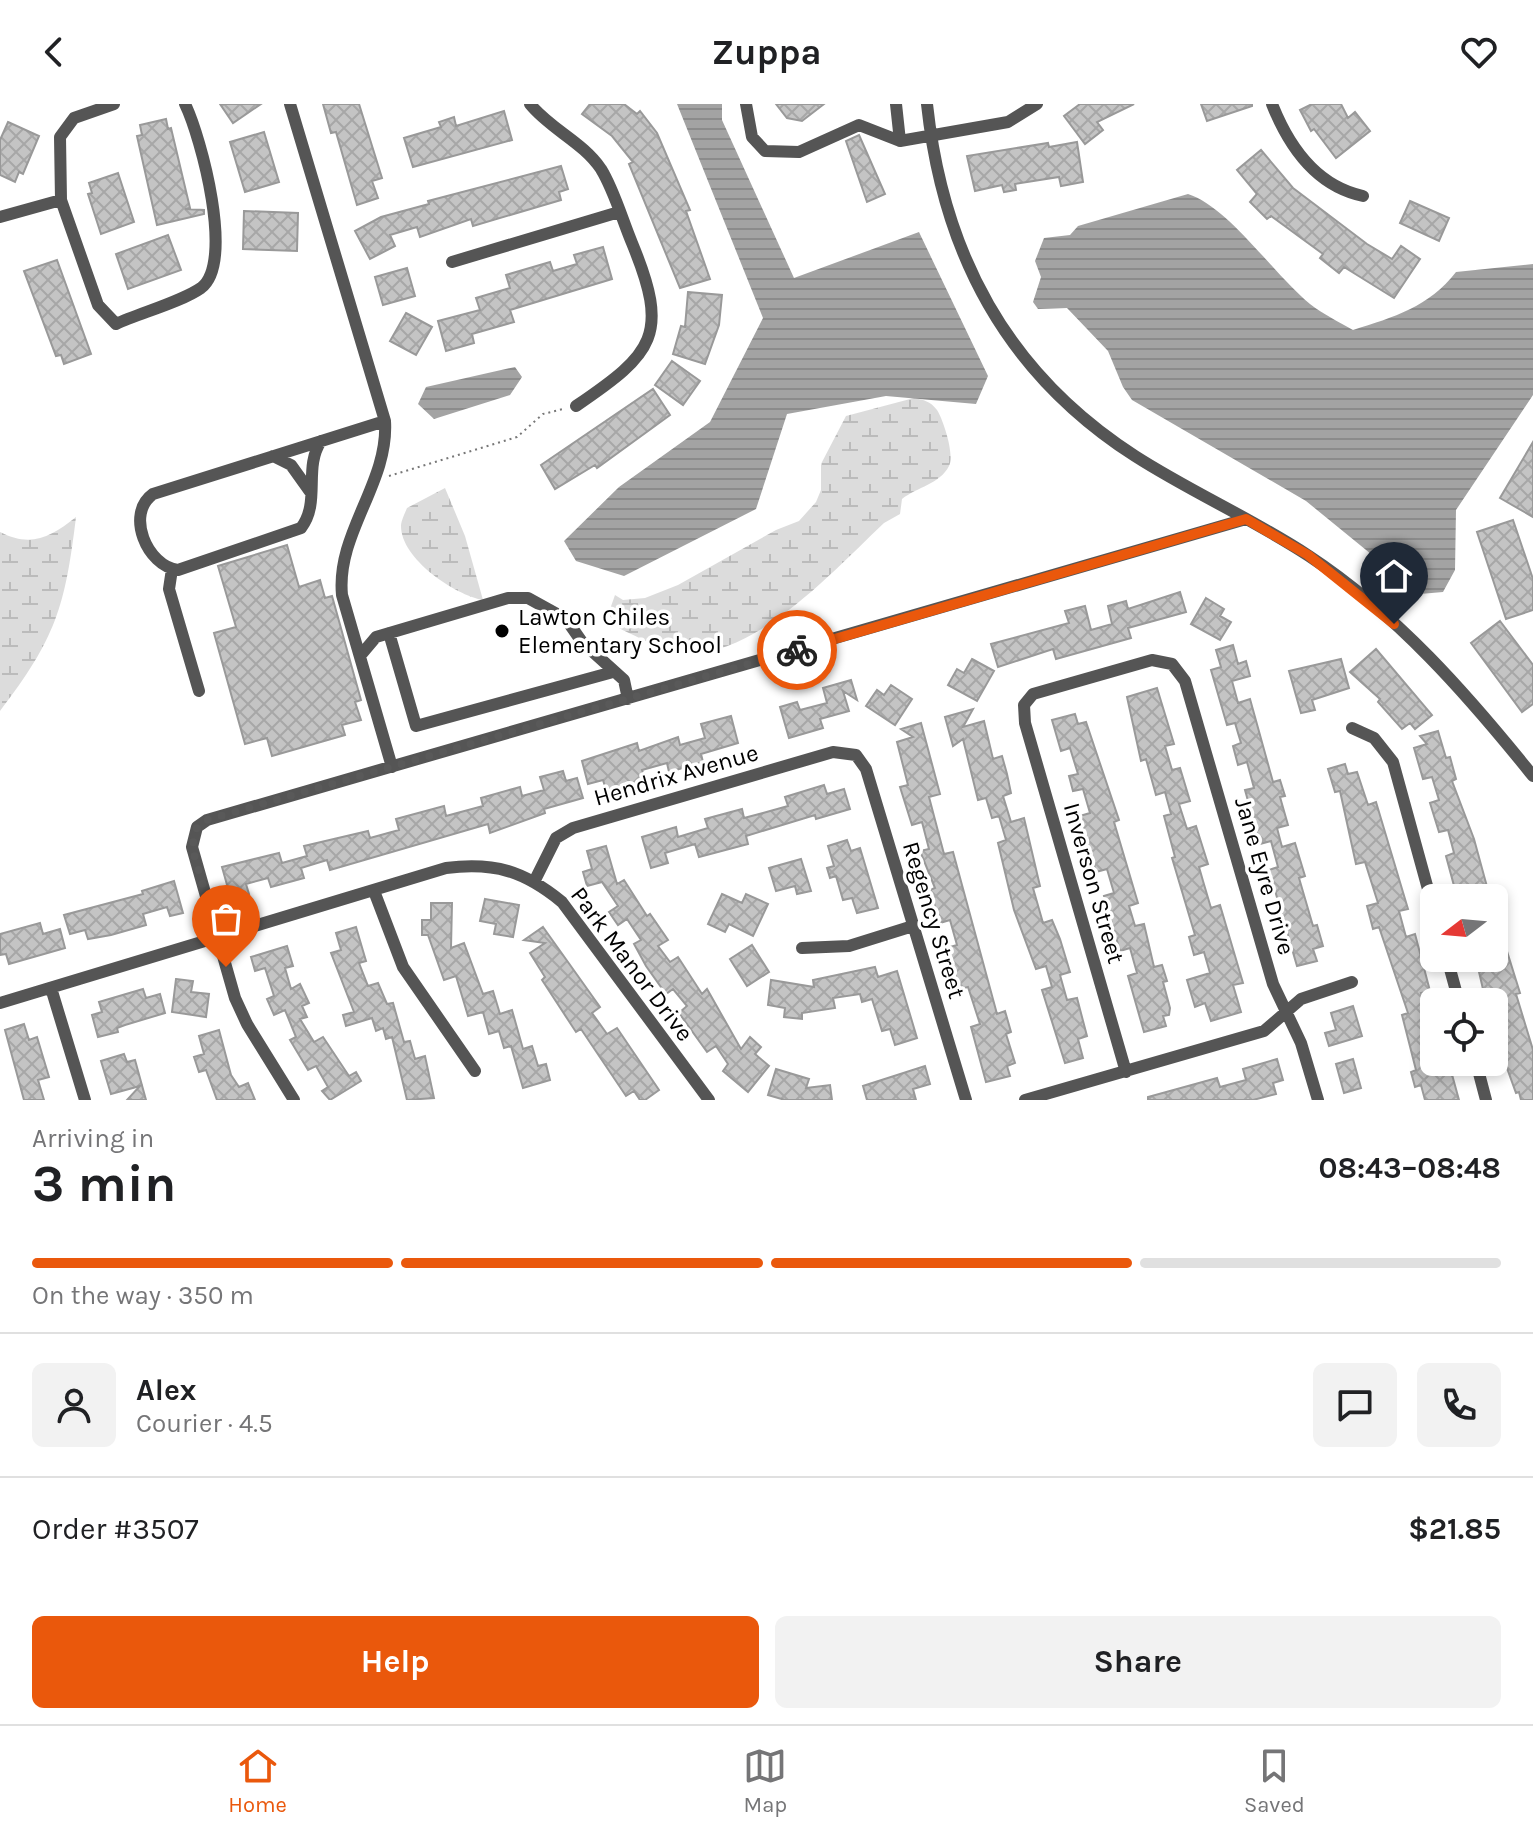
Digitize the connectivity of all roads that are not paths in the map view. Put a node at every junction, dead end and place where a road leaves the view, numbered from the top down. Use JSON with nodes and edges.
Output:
{"nodes":[{"id":1,"x":114,"y":104,"type":"edge"},
{"id":2,"x":185,"y":104,"type":"edge"},
{"id":3,"x":290,"y":104,"type":"edge"},
{"id":4,"x":530,"y":104,"type":"edge"},
{"id":5,"x":746,"y":104,"type":"edge"},
{"id":6,"x":896,"y":104,"type":"edge"},
{"id":7,"x":927,"y":104,"type":"edge"},
{"id":8,"x":1037,"y":104,"type":"edge"},
{"id":9,"x":1272,"y":104,"type":"edge"},
{"id":10,"x":930,"y":135,"type":"junction"},
{"id":11,"x":900,"y":141,"type":"junction"},
{"id":12,"x":1363,"y":196,"type":"dead end"},
{"id":13,"x":61,"y":200,"type":"junction"},
{"id":14,"x":619,"y":212,"type":"junction"},
{"id":15,"x":0,"y":217,"type":"edge"},
{"id":16,"x":452,"y":262,"type":"dead end"},
{"id":17,"x":576,"y":406,"type":"road end"},
{"id":18,"x":385,"y":421,"type":"junction"},
{"id":19,"x":321,"y":441,"type":"junction"},
{"id":20,"x":273,"y":456,"type":"junction"},
{"id":21,"x":311,"y":493,"type":"junction"},
{"id":22,"x":1246,"y":519,"type":"junction"},
{"id":23,"x":172,"y":569,"type":"junction"},
{"id":24,"x":350,"y":623,"type":"junction"},
{"id":25,"x":382,"y":635,"type":"junction"},
{"id":26,"x":360,"y":656,"type":"junction"},
{"id":27,"x":613,"y":672,"type":"junction"},
{"id":28,"x":199,"y":691,"type":"dead end"},
{"id":29,"x":628,"y":699,"type":"junction"},
{"id":30,"x":1024,"y":705,"type":"joint"},
{"id":31,"x":1352,"y":728,"type":"dead end"},
{"id":32,"x":856,"y":755,"type":"joint"},
{"id":33,"x":392,"y":767,"type":"junction"},
{"id":34,"x":1532,"y":773,"type":"edge"},
{"id":35,"x":535,"y":880,"type":"junction"},
{"id":36,"x":1427,"y":884,"type":"edge"},
{"id":37,"x":374,"y":891,"type":"junction"},
{"id":38,"x":913,"y":926,"type":"junction"},
{"id":39,"x":218,"y":937,"type":"junction"},
{"id":40,"x":802,"y":948,"type":"dead end"},
{"id":41,"x":1352,"y":982,"type":"dead end"},
{"id":42,"x":51,"y":988,"type":"junction"},
{"id":43,"x":0,"y":1003,"type":"edge"},
{"id":44,"x":1286,"y":1012,"type":"junction"},
{"id":45,"x":475,"y":1071,"type":"dead end"},
{"id":46,"x":1126,"y":1072,"type":"junction"},
{"id":47,"x":1480,"y":1076,"type":"edge"},
{"id":48,"x":701,"y":1098,"type":"edge"},
{"id":49,"x":85,"y":1100,"type":"edge"},
{"id":50,"x":294,"y":1100,"type":"edge"},
{"id":51,"x":966,"y":1100,"type":"edge"},
{"id":52,"x":1025,"y":1100,"type":"edge"},
{"id":53,"x":1318,"y":1100,"type":"edge"},
{"id":54,"x":1486,"y":1100,"type":"edge"}],
"edges":[{"from":1,"to":13,"type":"street"},
{"from":2,"to":13,"type":"street"},
{"from":3,"to":18,"type":"street"},
{"from":4,"to":14,"type":"street"},
{"from":5,"to":11,"type":"street"},
{"from":6,"to":11,"type":"street"},
{"from":7,"to":10,"type":"street"},
{"from":8,"to":10,"type":"street"},
{"from":9,"to":12,"type":"street"},
{"from":10,"to":11,"type":"street"},
{"from":10,"to":22,"type":"street"},
{"from":13,"to":15,"type":"street"},
{"from":14,"to":16,"type":"street"},
{"from":14,"to":17,"type":"street"},
{"from":18,"to":19,"type":"street"},
{"from":18,"to":24,"type":"street"},
{"from":19,"to":20,"type":"street"},
{"from":19,"to":21,"type":"street"},
{"from":20,"to":21,"type":"street"},
{"from":20,"to":23,"type":"street"},
{"from":21,"to":23,"type":"street"},
{"from":22,"to":29,"type":"street"},
{"from":22,"to":34,"type":"street"},
{"from":23,"to":28,"type":"street"},
{"from":24,"to":25,"type":"street"},
{"from":24,"to":26,"type":"street"},
{"from":25,"to":26,"type":"street"},
{"from":25,"to":27,"type":"street"},
{"from":25,"to":27,"type":"street"},
{"from":26,"to":33,"type":"street"},
{"from":27,"to":29,"type":"street"},
{"from":29,"to":33,"type":"street"},
{"from":30,"to":44,"type":"street","name":"Jane Eyre Drive"},
{"from":30,"to":46,"type":"street","name":"Inverson Street"},
{"from":31,"to":36,"type":"street"},
{"from":32,"to":35,"type":"street","name":"Hendrix Avenue"},
{"from":32,"to":38,"type":"street","name":"Regency Street"},
{"from":33,"to":39,"type":"street"},
{"from":35,"to":37,"type":"street","name":"Park Manor Drive"},
{"from":35,"to":48,"type":"street","name":"Park Manor Drive"},
{"from":37,"to":39,"type":"street","name":"Park Manor Drive"},
{"from":37,"to":45,"type":"street"},
{"from":38,"to":40,"type":"street"},
{"from":38,"to":51,"type":"street","name":"Regency Street"},
{"from":39,"to":42,"type":"street","name":"Park Manor Drive"},
{"from":39,"to":50,"type":"street"},
{"from":41,"to":44,"type":"street"},
{"from":42,"to":43,"type":"street","name":"Park Manor Drive"},
{"from":42,"to":49,"type":"street"},
{"from":44,"to":46,"type":"street"},
{"from":44,"to":53,"type":"street","name":"Jane Eyre Drive"},
{"from":46,"to":52,"type":"street"},
{"from":47,"to":54,"type":"street"}]}
